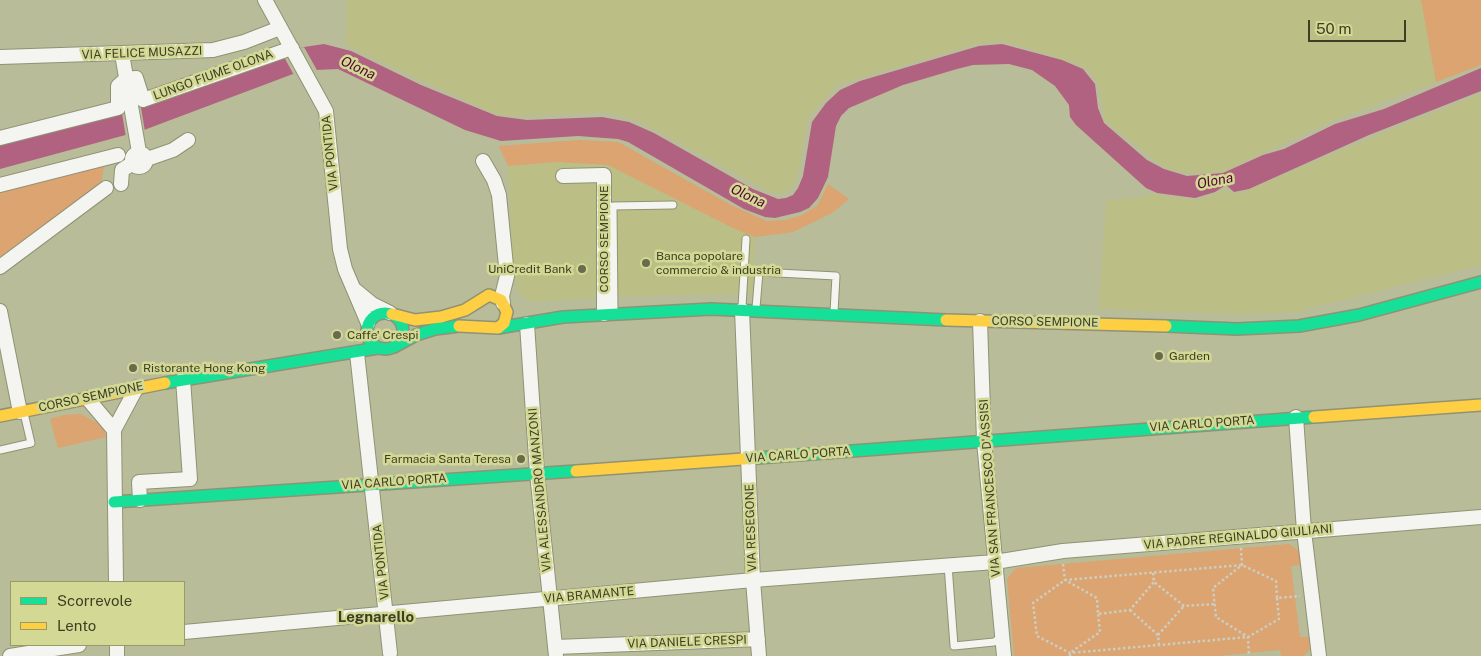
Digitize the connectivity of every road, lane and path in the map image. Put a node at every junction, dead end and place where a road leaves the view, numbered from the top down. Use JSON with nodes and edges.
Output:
{"nodes":[{"id":1,"x":265,"y":0,"type":"edge"},
{"id":2,"x":280,"y":28,"type":"junction"},
{"id":3,"x":292,"y":48,"type":"junction"},
{"id":4,"x":122,"y":54,"type":"junction"},
{"id":5,"x":0,"y":57,"type":"edge"},
{"id":6,"x":126,"y":79,"type":"junction"},
{"id":7,"x":0,"y":138,"type":"edge"},
{"id":8,"x":188,"y":140,"type":"dead end"},
{"id":9,"x":139,"y":154,"type":"junction"},
{"id":10,"x":118,"y":155,"type":"dead end"},
{"id":11,"x":483,"y":161,"type":"dead end"},
{"id":12,"x":563,"y":176,"type":"dead end"},
{"id":13,"x":121,"y":184,"type":"dead end"},
{"id":14,"x":0,"y":185,"type":"edge"},
{"id":15,"x":106,"y":188,"type":"dead end"},
{"id":16,"x":673,"y":205,"type":"dead end"},
{"id":17,"x":746,"y":238,"type":"dead end"},
{"id":18,"x":504,"y":260,"type":"junction"},
{"id":19,"x":0,"y":267,"type":"edge"},
{"id":20,"x":1481,"y":282,"type":"edge"},
{"id":21,"x":355,"y":290,"type":"junction"},
{"id":22,"x":489,"y":295,"type":"junction"},
{"id":23,"x":505,"y":305,"type":"junction"},
{"id":24,"x":749,"y":310,"type":"junction"},
{"id":25,"x":0,"y":311,"type":"edge"},
{"id":26,"x":391,"y":314,"type":"junction"},
{"id":27,"x":609,"y":314,"type":"junction"},
{"id":28,"x":834,"y":314,"type":"junction"},
{"id":29,"x":562,"y":317,"type":"junction"},
{"id":30,"x":980,"y":321,"type":"junction"},
{"id":31,"x":527,"y":324,"type":"junction"},
{"id":32,"x":368,"y":325,"type":"junction"},
{"id":33,"x":498,"y":328,"type":"junction"},
{"id":34,"x":394,"y":347,"type":"junction"},
{"id":35,"x":378,"y":348,"type":"junction"},
{"id":36,"x":357,"y":353,"type":"junction"},
{"id":37,"x":330,"y":355,"type":"junction"},
{"id":38,"x":183,"y":379,"type":"junction"},
{"id":39,"x":137,"y":387,"type":"junction"},
{"id":40,"x":86,"y":398,"type":"junction"},
{"id":41,"x":1481,"y":405,"type":"edge"},
{"id":42,"x":22,"y":411,"type":"junction"},
{"id":43,"x":0,"y":416,"type":"edge"},
{"id":44,"x":1296,"y":417,"type":"junction"},
{"id":45,"x":114,"y":430,"type":"junction"},
{"id":46,"x":984,"y":440,"type":"junction"},
{"id":47,"x":0,"y":450,"type":"edge"},
{"id":48,"x":748,"y":459,"type":"junction"},
{"id":49,"x":537,"y":473,"type":"junction"},
{"id":50,"x":372,"y":484,"type":"junction"},
{"id":51,"x":140,"y":500,"type":"junction"},
{"id":52,"x":114,"y":502,"type":"junction"},
{"id":53,"x":1481,"y":517,"type":"edge"},
{"id":54,"x":1304,"y":531,"type":"junction"},
{"id":55,"x":995,"y":562,"type":"junction"},
{"id":56,"x":1242,"y":565,"type":"junction"},
{"id":57,"x":948,"y":566,"type":"junction"},
{"id":58,"x":1153,"y":572,"type":"junction"},
{"id":59,"x":753,"y":580,"type":"junction"},
{"id":60,"x":1065,"y":580,"type":"junction"},
{"id":61,"x":116,"y":581,"type":"edge"},
{"id":62,"x":1154,"y":582,"type":"junction"},
{"id":63,"x":1311,"y":594,"type":"junction"},
{"id":64,"x":549,"y":598,"type":"junction"},
{"id":65,"x":1277,"y":598,"type":"junction"},
{"id":66,"x":1215,"y":604,"type":"junction"},
{"id":67,"x":1184,"y":606,"type":"junction"},
{"id":68,"x":1130,"y":610,"type":"junction"},
{"id":69,"x":386,"y":613,"type":"junction"},
{"id":70,"x":1098,"y":614,"type":"junction"},
{"id":71,"x":185,"y":632,"type":"edge"},
{"id":72,"x":1158,"y":635,"type":"junction"},
{"id":73,"x":1248,"y":636,"type":"junction"},
{"id":74,"x":1002,"y":637,"type":"junction"},
{"id":75,"x":758,"y":640,"type":"junction"},
{"id":76,"x":1159,"y":645,"type":"junction"},
{"id":77,"x":73,"y":646,"type":"edge"},
{"id":78,"x":556,"y":651,"type":"edge"},
{"id":79,"x":390,"y":653,"type":"dead end"},
{"id":80,"x":1070,"y":654,"type":"edge"},
{"id":81,"x":10,"y":656,"type":"edge"},
{"id":82,"x":759,"y":656,"type":"edge"},
{"id":83,"x":1004,"y":656,"type":"edge"},
{"id":84,"x":1249,"y":656,"type":"edge"},
{"id":85,"x":1319,"y":656,"type":"edge"}],
"edges":[{"from":1,"to":2,"type":"street","name":"VIA PONTIDA"},
{"from":2,"to":3,"type":"street","name":"VIA PONTIDA"},
{"from":2,"to":4,"type":"street","name":"VIA FELICE MUSAZZI"},
{"from":3,"to":6,"type":"street","name":"LUNGO FIUME OLONA"},
{"from":3,"to":21,"type":"street","name":"VIA PONTIDA"},
{"from":4,"to":5,"type":"street","name":"VIA FELICE MUSAZZI"},
{"from":4,"to":6,"type":"street"},
{"from":6,"to":7,"type":"street"},
{"from":6,"to":9,"type":"street"},
{"from":8,"to":9,"type":"street"},
{"from":9,"to":13,"type":"street"},
{"from":10,"to":14,"type":"street"},
{"from":11,"to":18,"type":"street"},
{"from":12,"to":27,"type":"street","name":"CORSO SEMPIONE"},
{"from":15,"to":19,"type":"street"},
{"from":16,"to":27,"type":"lane"},
{"from":17,"to":24,"type":"lane"},
{"from":18,"to":22,"type":"street"},
{"from":18,"to":23,"type":"street"},
{"from":20,"to":30,"type":"main road","name":"CORSO SEMPIONE"},
{"from":21,"to":26,"type":"street","name":"VIA PONTIDA"},
{"from":21,"to":32,"type":"street","name":"VIA PONTIDA"},
{"from":22,"to":23,"type":"main road","name":"CORSO SEMPIONE"},
{"from":22,"to":26,"type":"main road"},
{"from":23,"to":29,"type":"main road","name":"CORSO SEMPIONE"},
{"from":23,"to":33,"type":"main road"},
{"from":24,"to":27,"type":"main road","name":"CORSO SEMPIONE"},
{"from":24,"to":28,"type":"main road","name":"CORSO SEMPIONE"},
{"from":24,"to":28,"type":"lane"},
{"from":24,"to":48,"type":"street","name":"VIA RESEGONE"},
{"from":25,"to":42,"type":"street"},
{"from":26,"to":32,"type":"main road","name":"CORSO SEMPIONE"},
{"from":26,"to":34,"type":"main road"},
{"from":27,"to":29,"type":"main road","name":"CORSO SEMPIONE"},
{"from":28,"to":30,"type":"main road","name":"CORSO SEMPIONE"},
{"from":29,"to":31,"type":"main road","name":"CORSO SEMPIONE"},
{"from":30,"to":46,"type":"street","name":"VIA SAN FRANCESCO D'ASSISI"},
{"from":31,"to":33,"type":"main road","name":"CORSO SEMPIONE"},
{"from":31,"to":49,"type":"street","name":"VIA ALESSANDRO MANZONI"},
{"from":32,"to":35,"type":"main road"},
{"from":32,"to":37,"type":"main road","name":"CORSO SEMPIONE"},
{"from":33,"to":34,"type":"main road","name":"CORSO SEMPIONE"},
{"from":34,"to":35,"type":"main road","name":"CORSO SEMPIONE"},
{"from":35,"to":36,"type":"main road","name":"CORSO SEMPIONE"},
{"from":36,"to":37,"type":"main road","name":"CORSO SEMPIONE"},
{"from":36,"to":50,"type":"street","name":"VIA PONTIDA"},
{"from":37,"to":38,"type":"main road","name":"CORSO SEMPIONE"},
{"from":38,"to":39,"type":"main road","name":"CORSO SEMPIONE"},
{"from":38,"to":51,"type":"street"},
{"from":39,"to":40,"type":"main road","name":"CORSO SEMPIONE"},
{"from":39,"to":45,"type":"street"},
{"from":40,"to":42,"type":"main road","name":"CORSO SEMPIONE"},
{"from":40,"to":45,"type":"street"},
{"from":41,"to":44,"type":"main road","name":"VIA CARLO PORTA"},
{"from":42,"to":43,"type":"main road","name":"CORSO SEMPIONE"},
{"from":42,"to":47,"type":"lane"},
{"from":44,"to":46,"type":"main road","name":"VIA CARLO PORTA"},
{"from":44,"to":54,"type":"street"},
{"from":45,"to":52,"type":"street"},
{"from":46,"to":48,"type":"main road","name":"VIA CARLO PORTA"},
{"from":46,"to":55,"type":"street","name":"VIA SAN FRANCESCO D'ASSISI"},
{"from":48,"to":49,"type":"main road","name":"VIA CARLO PORTA"},
{"from":48,"to":59,"type":"street","name":"VIA RESEGONE"},
{"from":49,"to":50,"type":"main road","name":"VIA CARLO PORTA"},
{"from":49,"to":64,"type":"street","name":"VIA ALESSANDRO MANZONI"},
{"from":50,"to":51,"type":"main road","name":"VIA CARLO PORTA"},
{"from":50,"to":69,"type":"street","name":"VIA PONTIDA"},
{"from":51,"to":52,"type":"main road","name":"VIA CARLO PORTA"},
{"from":52,"to":61,"type":"street"},
{"from":53,"to":54,"type":"street","name":"VIA PADRE REGINALDO GIULIANI"},
{"from":54,"to":55,"type":"street","name":"VIA PADRE REGINALDO GIULIANI"},
{"from":54,"to":63,"type":"street"},
{"from":55,"to":57,"type":"street","name":"VIA BRAMANTE"},
{"from":55,"to":74,"type":"street","name":"VIA SAN FRANCESCO D'ASSISI"},
{"from":56,"to":58,"type":"path"},
{"from":56,"to":65,"type":"path"},
{"from":56,"to":66,"type":"path"},
{"from":57,"to":59,"type":"street","name":"VIA BRAMANTE"},
{"from":57,"to":74,"type":"lane"},
{"from":58,"to":60,"type":"path"},
{"from":58,"to":62,"type":"path"},
{"from":59,"to":64,"type":"street","name":"VIA BRAMANTE"},
{"from":59,"to":75,"type":"street","name":"VIA RESEGONE"},
{"from":60,"to":70,"type":"path"},
{"from":60,"to":80,"type":"path"},
{"from":62,"to":67,"type":"path"},
{"from":62,"to":68,"type":"path"},
{"from":63,"to":65,"type":"path"},
{"from":63,"to":85,"type":"street"},
{"from":64,"to":69,"type":"street","name":"VIA BRAMANTE"},
{"from":64,"to":78,"type":"street","name":"VIA ALESSANDRO MANZONI"},
{"from":65,"to":73,"type":"path"},
{"from":66,"to":67,"type":"path"},
{"from":66,"to":73,"type":"path"},
{"from":67,"to":72,"type":"path"},
{"from":68,"to":70,"type":"path"},
{"from":68,"to":72,"type":"path"},
{"from":69,"to":71,"type":"street","name":"VIA BRAMANTE"},
{"from":69,"to":79,"type":"street","name":"VIA PONTIDA"},
{"from":70,"to":80,"type":"path"},
{"from":72,"to":76,"type":"path"},
{"from":73,"to":76,"type":"path"},
{"from":73,"to":84,"type":"path"},
{"from":74,"to":83,"type":"street","name":"VIA SAN FRANCESCO D'ASSISI"},
{"from":75,"to":78,"type":"street","name":"VIA DANIELE CRESPI"},
{"from":75,"to":82,"type":"street","name":"VIA RESEGONE"},
{"from":76,"to":80,"type":"path"},
{"from":77,"to":81,"type":"street"}]}
